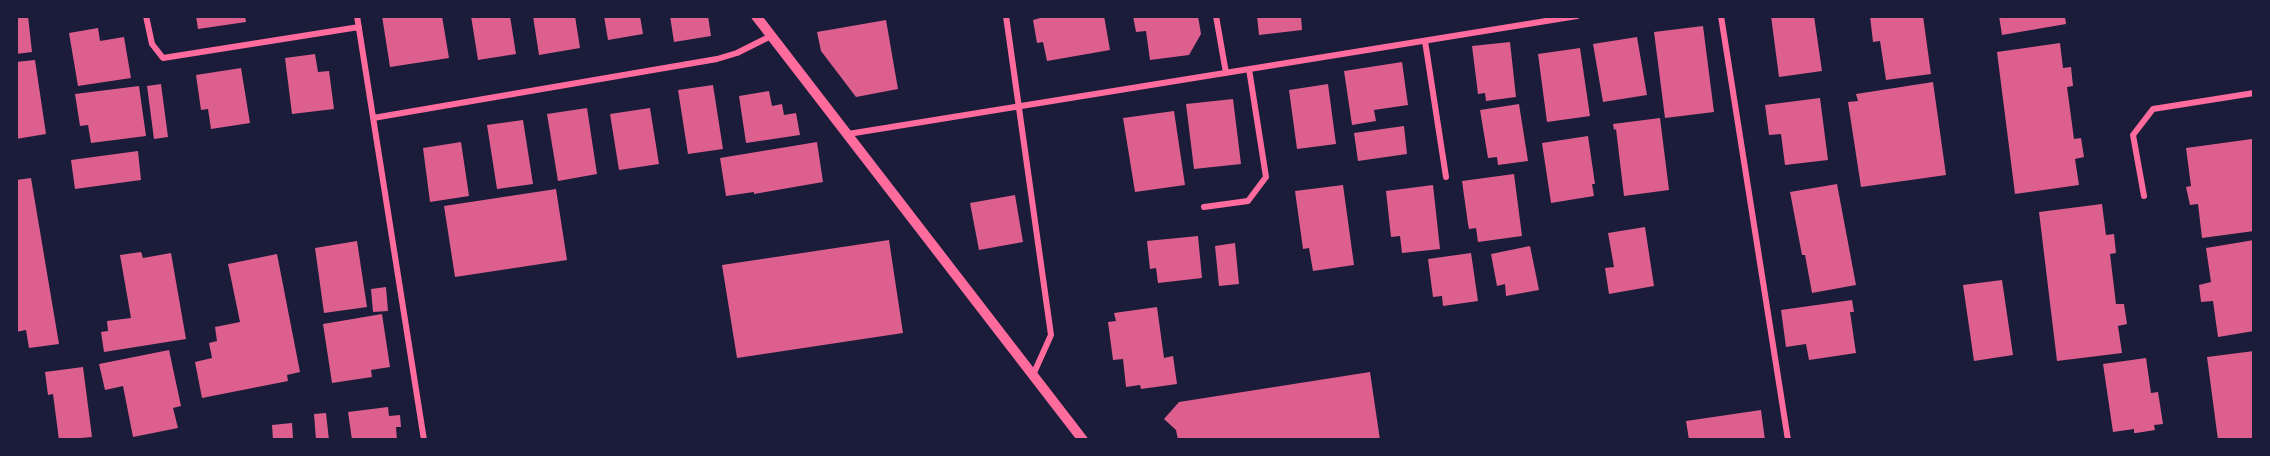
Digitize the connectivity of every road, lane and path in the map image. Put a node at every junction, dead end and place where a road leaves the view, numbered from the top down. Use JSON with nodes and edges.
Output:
{"nodes":[{"id":1,"x":146,"y":16,"type":"edge"},
{"id":2,"x":357,"y":16,"type":"edge"},
{"id":3,"x":756,"y":16,"type":"edge"},
{"id":4,"x":1006,"y":16,"type":"edge"},
{"id":5,"x":1216,"y":16,"type":"edge"},
{"id":6,"x":1577,"y":16,"type":"edge"},
{"id":7,"x":1721,"y":16,"type":"edge"},
{"id":8,"x":359,"y":27,"type":"junction"},
{"id":9,"x":771,"y":36,"type":"junction"},
{"id":10,"x":1425,"y":41,"type":"junction"},
{"id":11,"x":1249,"y":69,"type":"junction"},
{"id":12,"x":1226,"y":74,"type":"junction"},
{"id":13,"x":2253,"y":93,"type":"edge"},
{"id":14,"x":1020,"y":106,"type":"junction"},
{"id":15,"x":373,"y":117,"type":"junction"},
{"id":16,"x":848,"y":134,"type":"junction"},
{"id":17,"x":1446,"y":177,"type":"dead end"},
{"id":18,"x":2144,"y":196,"type":"dead end"},
{"id":19,"x":1204,"y":207,"type":"dead end"},
{"id":20,"x":1033,"y":375,"type":"junction"},
{"id":21,"x":424,"y":440,"type":"edge"},
{"id":22,"x":1083,"y":440,"type":"edge"},
{"id":23,"x":1788,"y":440,"type":"edge"}],
"edges":[{"from":1,"to":8,"type":"street"},
{"from":2,"to":8,"type":"street"},
{"from":3,"to":9,"type":"street"},
{"from":4,"to":14,"type":"street"},
{"from":5,"to":12,"type":"street"},
{"from":6,"to":10,"type":"street"},
{"from":7,"to":23,"type":"street"},
{"from":8,"to":15,"type":"street"},
{"from":9,"to":15,"type":"street"},
{"from":9,"to":16,"type":"street"},
{"from":10,"to":11,"type":"street"},
{"from":10,"to":17,"type":"street"},
{"from":11,"to":12,"type":"street"},
{"from":11,"to":19,"type":"street"},
{"from":12,"to":14,"type":"street"},
{"from":13,"to":18,"type":"street"},
{"from":14,"to":16,"type":"street"},
{"from":14,"to":20,"type":"street"},
{"from":15,"to":21,"type":"street"},
{"from":16,"to":20,"type":"street"},
{"from":20,"to":22,"type":"street"}]}
